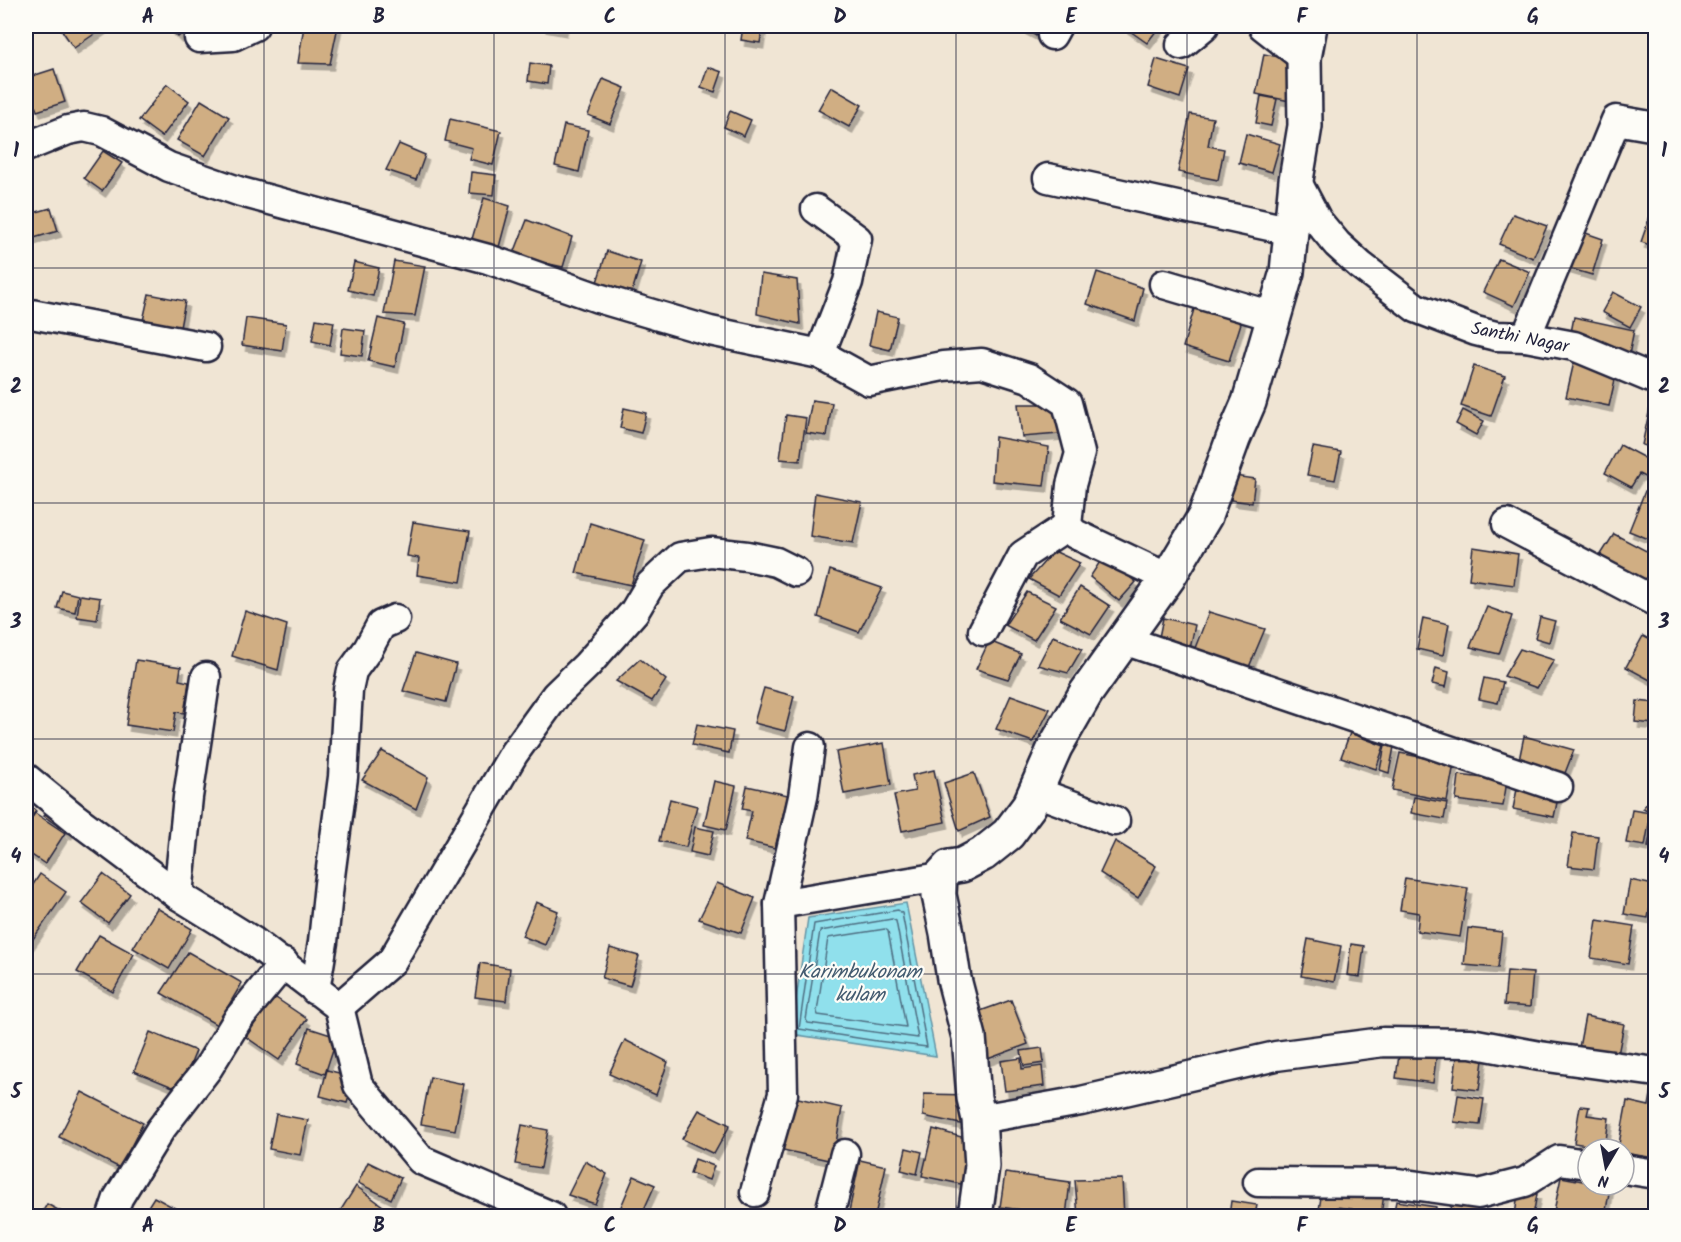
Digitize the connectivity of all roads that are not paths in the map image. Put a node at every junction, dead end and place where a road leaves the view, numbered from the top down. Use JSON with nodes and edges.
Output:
{"nodes":[{"id":1,"x":254,"y":26,"type":"edge"},
{"id":2,"x":1204,"y":26,"type":"edge"},
{"id":3,"x":1263,"y":26,"type":"edge"},
{"id":4,"x":1310,"y":26,"type":"edge"},
{"id":5,"x":199,"y":38,"type":"dead end"},
{"id":6,"x":1181,"y":45,"type":"dead end"},
{"id":7,"x":1304,"y":58,"type":"junction"},
{"id":8,"x":1656,"y":127,"type":"edge"},
{"id":9,"x":26,"y":147,"type":"edge"},
{"id":10,"x":1048,"y":178,"type":"dead end"},
{"id":11,"x":1296,"y":180,"type":"junction"},
{"id":12,"x":816,"y":209,"type":"dead end"},
{"id":13,"x":1292,"y":231,"type":"junction"},
{"id":14,"x":1164,"y":284,"type":"dead end"},
{"id":15,"x":26,"y":313,"type":"edge"},
{"id":16,"x":1276,"y":317,"type":"junction"},
{"id":17,"x":1526,"y":337,"type":"junction"},
{"id":18,"x":206,"y":347,"type":"dead end"},
{"id":19,"x":820,"y":354,"type":"junction"},
{"id":20,"x":1656,"y":380,"type":"edge"},
{"id":21,"x":1507,"y":524,"type":"dead end"},
{"id":22,"x":1067,"y":526,"type":"junction"},
{"id":23,"x":796,"y":572,"type":"dead end"},
{"id":24,"x":1168,"y":578,"type":"junction"},
{"id":25,"x":1656,"y":602,"type":"edge"},
{"id":26,"x":395,"y":619,"type":"dead end"},
{"id":27,"x":982,"y":631,"type":"dead end"},
{"id":28,"x":1124,"y":640,"type":"junction"},
{"id":29,"x":206,"y":676,"type":"dead end"},
{"id":30,"x":810,"y":747,"type":"dead end"},
{"id":31,"x":26,"y":778,"type":"edge"},
{"id":32,"x":1558,"y":788,"type":"dead end"},
{"id":33,"x":1036,"y":792,"type":"junction"},
{"id":34,"x":1115,"y":822,"type":"dead end"},
{"id":35,"x":940,"y":877,"type":"junction"},
{"id":36,"x":178,"y":895,"type":"junction"},
{"id":37,"x":779,"y":904,"type":"junction"},
{"id":38,"x":284,"y":963,"type":"junction"},
{"id":39,"x":315,"y":990,"type":"junction"},
{"id":40,"x":339,"y":1007,"type":"junction"},
{"id":41,"x":1656,"y":1072,"type":"edge"},
{"id":42,"x":979,"y":1119,"type":"junction"},
{"id":43,"x":845,"y":1154,"type":"dead end"},
{"id":44,"x":1576,"y":1162,"type":"edge"},
{"id":45,"x":1636,"y":1171,"type":"edge"},
{"id":46,"x":1656,"y":1174,"type":"edge"},
{"id":47,"x":1258,"y":1182,"type":"dead end"},
{"id":48,"x":755,"y":1191,"type":"dead end"},
{"id":49,"x":112,"y":1216,"type":"edge"},
{"id":50,"x":551,"y":1216,"type":"edge"},
{"id":51,"x":829,"y":1216,"type":"edge"},
{"id":52,"x":975,"y":1216,"type":"edge"}],
"edges":[{"from":1,"to":5,"type":"street"},
{"from":2,"to":6,"type":"street"},
{"from":3,"to":7,"type":"street"},
{"from":4,"to":7,"type":"street"},
{"from":7,"to":11,"type":"street"},
{"from":8,"to":17,"type":"street"},
{"from":9,"to":19,"type":"street"},
{"from":10,"to":13,"type":"street"},
{"from":11,"to":13,"type":"street"},
{"from":11,"to":17,"type":"street","name":"Santhi Nagar"},
{"from":12,"to":19,"type":"street"},
{"from":13,"to":16,"type":"street"},
{"from":14,"to":16,"type":"street"},
{"from":15,"to":18,"type":"street"},
{"from":16,"to":24,"type":"street"},
{"from":17,"to":20,"type":"street","name":"Santhi Nagar"},
{"from":19,"to":22,"type":"street"},
{"from":21,"to":25,"type":"street"},
{"from":22,"to":24,"type":"street"},
{"from":22,"to":27,"type":"street"},
{"from":23,"to":40,"type":"street"},
{"from":24,"to":28,"type":"street"},
{"from":26,"to":39,"type":"street"},
{"from":28,"to":32,"type":"street"},
{"from":28,"to":33,"type":"street"},
{"from":29,"to":36,"type":"street"},
{"from":30,"to":37,"type":"street"},
{"from":31,"to":36,"type":"street"},
{"from":33,"to":34,"type":"street"},
{"from":33,"to":35,"type":"street"},
{"from":35,"to":37,"type":"street"},
{"from":35,"to":42,"type":"street"},
{"from":36,"to":38,"type":"street"},
{"from":37,"to":48,"type":"street"},
{"from":38,"to":39,"type":"street"},
{"from":38,"to":49,"type":"street"},
{"from":39,"to":40,"type":"street"},
{"from":40,"to":50,"type":"street"},
{"from":41,"to":42,"type":"street"},
{"from":42,"to":52,"type":"street"},
{"from":43,"to":51,"type":"street"},
{"from":44,"to":47,"type":"street"},
{"from":45,"to":46,"type":"street"}]}
